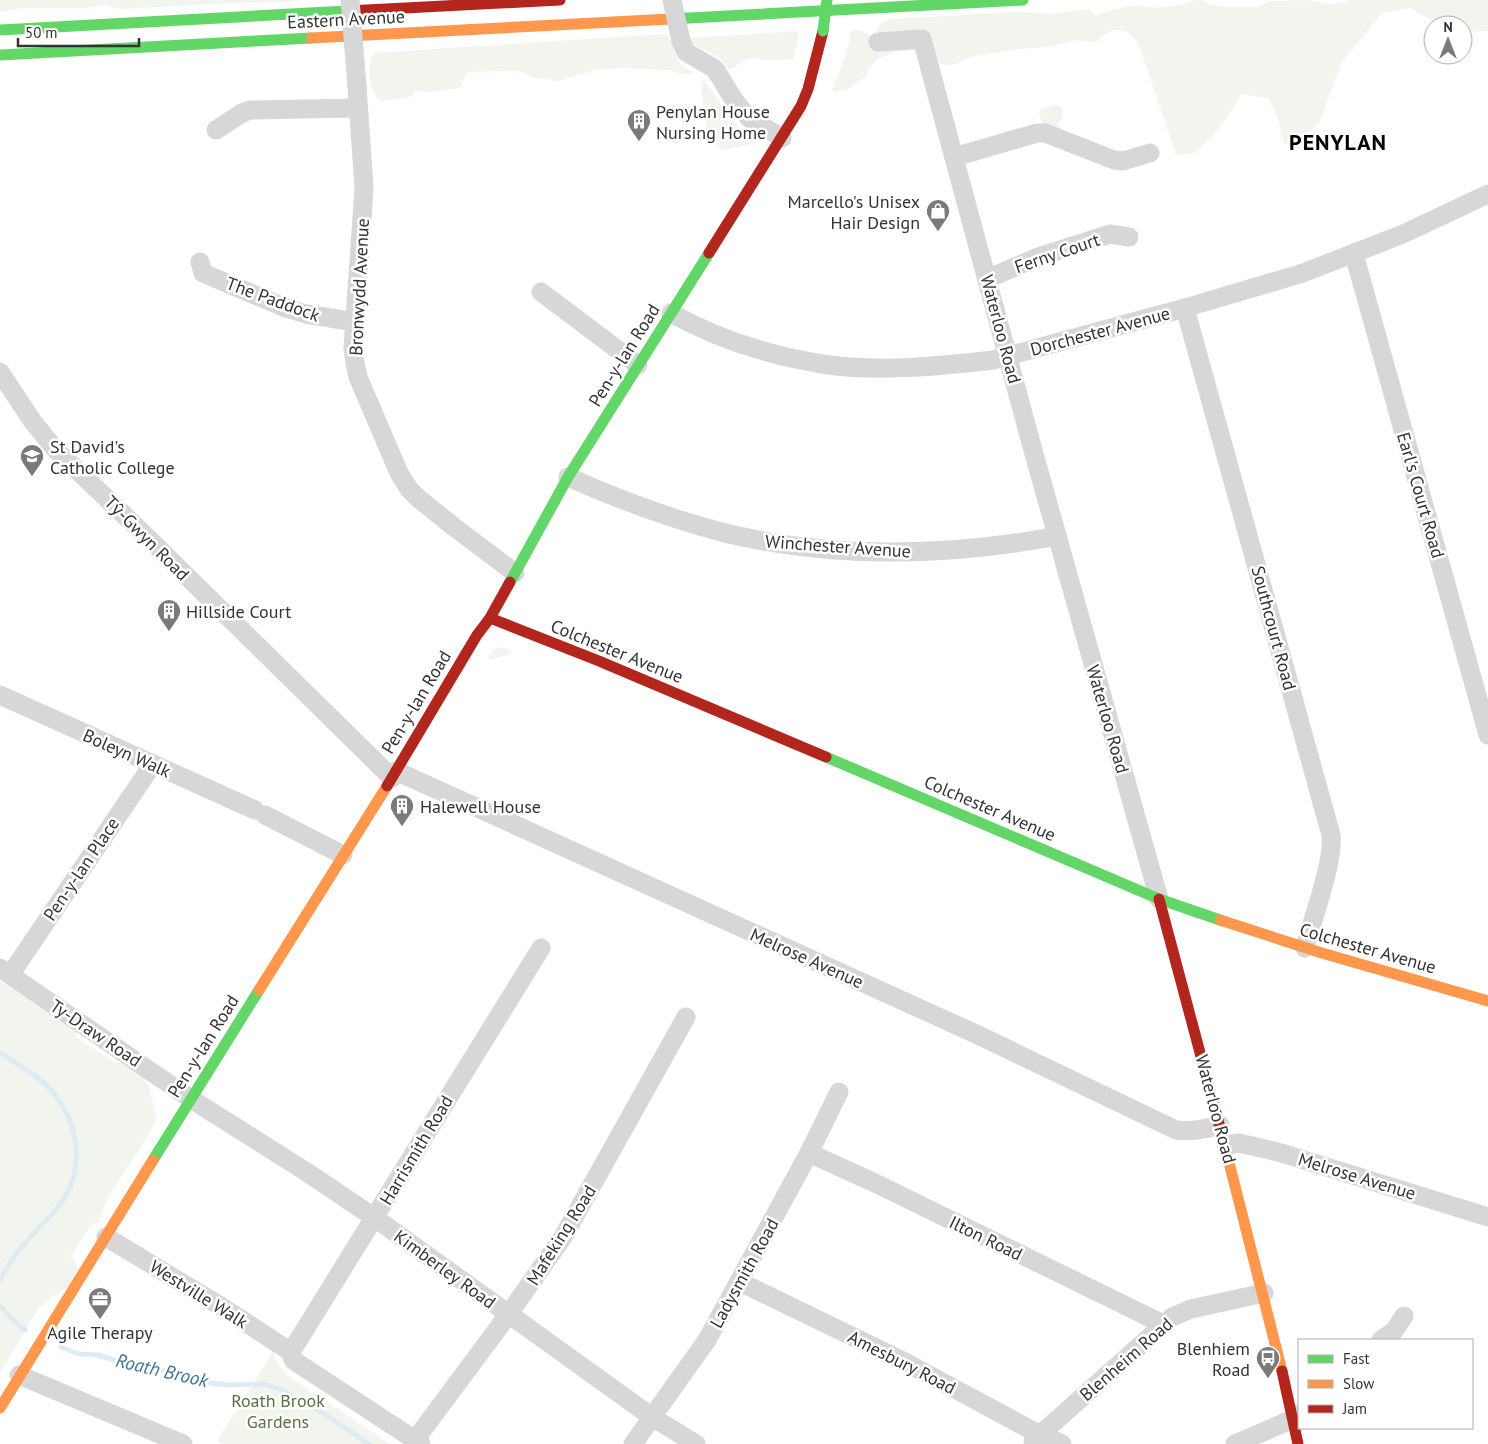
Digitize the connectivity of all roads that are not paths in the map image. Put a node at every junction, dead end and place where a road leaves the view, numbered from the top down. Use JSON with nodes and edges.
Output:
{"nodes":[{"id":1,"x":350,"y":0,"type":"edge"},
{"id":2,"x":560,"y":0,"type":"edge"},
{"id":3,"x":672,"y":0,"type":"edge"},
{"id":4,"x":827,"y":0,"type":"edge"},
{"id":5,"x":1023,"y":0,"type":"edge"},
{"id":6,"x":0,"y":30,"type":"edge"},
{"id":7,"x":878,"y":42,"type":"dead end"},
{"id":8,"x":0,"y":55,"type":"edge"},
{"id":9,"x":358,"y":108,"type":"junction"},
{"id":10,"x":216,"y":130,"type":"dead end"},
{"id":11,"x":782,"y":138,"type":"junction"},
{"id":12,"x":1150,"y":153,"type":"dead end"},
{"id":13,"x":954,"y":157,"type":"junction"},
{"id":14,"x":1488,"y":194,"type":"edge"},
{"id":15,"x":1129,"y":237,"type":"dead end"},
{"id":16,"x":1354,"y":254,"type":"junction"},
{"id":17,"x":200,"y":262,"type":"dead end"},
{"id":18,"x":987,"y":280,"type":"junction"},
{"id":19,"x":541,"y":292,"type":"dead end"},
{"id":20,"x":1185,"y":308,"type":"junction"},
{"id":21,"x":671,"y":313,"type":"junction"},
{"id":22,"x":355,"y":322,"type":"junction"},
{"id":23,"x":1008,"y":355,"type":"junction"},
{"id":24,"x":638,"y":364,"type":"junction"},
{"id":25,"x":0,"y":372,"type":"edge"},
{"id":26,"x":568,"y":476,"type":"junction"},
{"id":27,"x":1057,"y":536,"type":"junction"},
{"id":28,"x":515,"y":573,"type":"junction"},
{"id":29,"x":490,"y":618,"type":"junction"},
{"id":30,"x":0,"y":695,"type":"edge"},
{"id":31,"x":1483,"y":698,"type":"edge"},
{"id":32,"x":1488,"y":735,"type":"edge"},
{"id":33,"x":153,"y":764,"type":"junction"},
{"id":34,"x":394,"y":774,"type":"junction"},
{"id":35,"x":343,"y":855,"type":"junction"},
{"id":36,"x":1158,"y":899,"type":"junction"},
{"id":37,"x":541,"y":948,"type":"dead end"},
{"id":38,"x":1304,"y":948,"type":"junction"},
{"id":39,"x":5,"y":972,"type":"edge"},
{"id":40,"x":1488,"y":1001,"type":"edge"},
{"id":41,"x":686,"y":1017,"type":"dead end"},
{"id":42,"x":839,"y":1092,"type":"dead end"},
{"id":43,"x":191,"y":1098,"type":"junction"},
{"id":44,"x":1220,"y":1126,"type":"junction"},
{"id":45,"x":1226,"y":1145,"type":"junction"},
{"id":46,"x":809,"y":1153,"type":"junction"},
{"id":47,"x":1488,"y":1217,"type":"edge"},
{"id":48,"x":375,"y":1218,"type":"junction"},
{"id":49,"x":106,"y":1237,"type":"junction"},
{"id":50,"x":740,"y":1282,"type":"junction"},
{"id":51,"x":1264,"y":1293,"type":"junction"},
{"id":52,"x":508,"y":1315,"type":"junction"},
{"id":53,"x":1404,"y":1316,"type":"dead end"},
{"id":54,"x":1163,"y":1324,"type":"junction"},
{"id":55,"x":1382,"y":1339,"type":"edge"},
{"id":56,"x":291,"y":1352,"type":"junction"},
{"id":57,"x":19,"y":1375,"type":"junction"},
{"id":58,"x":0,"y":1408,"type":"edge"},
{"id":59,"x":652,"y":1417,"type":"junction"},
{"id":60,"x":1296,"y":1417,"type":"edge"},
{"id":61,"x":1035,"y":1439,"type":"edge"},
{"id":62,"x":418,"y":1442,"type":"edge"},
{"id":63,"x":183,"y":1444,"type":"edge"},
{"id":64,"x":633,"y":1444,"type":"edge"},
{"id":65,"x":696,"y":1444,"type":"edge"},
{"id":66,"x":1062,"y":1444,"type":"edge"},
{"id":67,"x":1235,"y":1444,"type":"edge"},
{"id":68,"x":1298,"y":1444,"type":"edge"}],
"edges":[{"from":1,"to":9,"type":"street","name":"Bronwydd Avenue","bridge":true},
{"from":2,"to":6,"type":"main road","name":"Eastern Avenue"},
{"from":3,"to":11,"type":"street","bridge":true},
{"from":4,"to":11,"type":"main road","name":"Pen-y-lan Road","bridge":true},
{"from":5,"to":8,"type":"main road","name":"Eastern Avenue"},
{"from":7,"to":13,"type":"street","name":"Waterloo Road"},
{"from":9,"to":10,"type":"street"},
{"from":9,"to":22,"type":"street","name":"Bronwydd Avenue"},
{"from":11,"to":21,"type":"main road","name":"Pen-y-lan Road"},
{"from":12,"to":13,"type":"street"},
{"from":13,"to":18,"type":"street","name":"Waterloo Road"},
{"from":14,"to":16,"type":"street","name":"Dorchester Avenue"},
{"from":15,"to":18,"type":"street","name":"Ferny Court"},
{"from":16,"to":20,"type":"street","name":"Dorchester Avenue"},
{"from":16,"to":31,"type":"street","name":"Earl's Court Road"},
{"from":17,"to":22,"type":"street","name":"The Paddock"},
{"from":18,"to":23,"type":"street","name":"Waterloo Road"},
{"from":19,"to":24,"type":"street"},
{"from":20,"to":23,"type":"street","name":"Dorchester Avenue"},
{"from":20,"to":38,"type":"street","name":"Southcourt Road"},
{"from":21,"to":23,"type":"street","name":"Dorchester Avenue"},
{"from":21,"to":24,"type":"main road","name":"Pen-y-lan Road"},
{"from":22,"to":28,"type":"street","name":"Bronwydd Avenue"},
{"from":23,"to":27,"type":"street","name":"Waterloo Road"},
{"from":24,"to":26,"type":"main road","name":"Pen-y-lan Road"},
{"from":25,"to":34,"type":"street","name":"Tŷ-Gwyn Road"},
{"from":26,"to":27,"type":"street","name":"Winchester Avenue"},
{"from":26,"to":28,"type":"main road","name":"Pen-y-lan Road"},
{"from":27,"to":36,"type":"street","name":"Waterloo Road"},
{"from":28,"to":29,"type":"main road","name":"Pen-y-lan Road"},
{"from":29,"to":34,"type":"main road","name":"Pen-y-lan Road"},
{"from":29,"to":36,"type":"main road","name":"Colchester Avenue"},
{"from":30,"to":33,"type":"street","name":"Boleyn Walk"},
{"from":31,"to":32,"type":"street","name":"Earl's Court Road"},
{"from":33,"to":35,"type":"street","name":"Boleyn Walk"},
{"from":33,"to":39,"type":"street","name":"Pen-y-lan Place"},
{"from":34,"to":35,"type":"main road","name":"Pen-y-lan Road"},
{"from":34,"to":44,"type":"street","name":"Melrose Avenue"},
{"from":35,"to":43,"type":"main road","name":"Pen-y-lan Road"},
{"from":36,"to":38,"type":"main road","name":"Colchester Avenue"},
{"from":36,"to":44,"type":"main road","name":"Waterloo Road"},
{"from":37,"to":48,"type":"street","name":"Harrismith Road"},
{"from":38,"to":40,"type":"main road","name":"Colchester Avenue"},
{"from":39,"to":43,"type":"street","name":"Ty-Draw Road"},
{"from":41,"to":52,"type":"street","name":"Mafeking Road"},
{"from":42,"to":46,"type":"street","name":"Ladysmith Road"},
{"from":43,"to":48,"type":"street","name":"Kimberley Road"},
{"from":43,"to":49,"type":"main road","name":"Pen-y-lan Road"},
{"from":44,"to":45,"type":"main road","name":"Waterloo Road"},
{"from":45,"to":47,"type":"street","name":"Melrose Avenue"},
{"from":45,"to":51,"type":"main road","name":"Waterloo Road"},
{"from":46,"to":50,"type":"street","name":"Ladysmith Road"},
{"from":46,"to":54,"type":"street","name":"Ilton Road"},
{"from":48,"to":52,"type":"street","name":"Kimberley Road"},
{"from":48,"to":56,"type":"street","name":"Harrismith Road"},
{"from":49,"to":56,"type":"street","name":"Westville Walk"},
{"from":49,"to":57,"type":"main road","name":"Pen-y-lan Road"},
{"from":50,"to":59,"type":"street","name":"Ladysmith Road"},
{"from":50,"to":61,"type":"street","name":"Amesbury Road"},
{"from":51,"to":54,"type":"street","name":"Blenheim Road"},
{"from":51,"to":60,"type":"main road","name":"Waterloo Road"},
{"from":52,"to":59,"type":"street","name":"Kimberley Road"},
{"from":52,"to":62,"type":"street","name":"Mafeking Road"},
{"from":53,"to":55,"type":"street"},
{"from":54,"to":61,"type":"street","name":"Blenheim Road"},
{"from":56,"to":62,"type":"street","name":"Westville Walk"},
{"from":57,"to":58,"type":"main road","name":"Pen-y-lan Road"},
{"from":57,"to":63,"type":"street"},
{"from":59,"to":64,"type":"street","name":"Ladysmith Road"},
{"from":59,"to":65,"type":"street","name":"Kimberley Road"},
{"from":60,"to":67,"type":"street"},
{"from":60,"to":68,"type":"main road","name":"Waterloo Road"},
{"from":61,"to":66,"type":"street","name":"Amesbury Road"}]}
